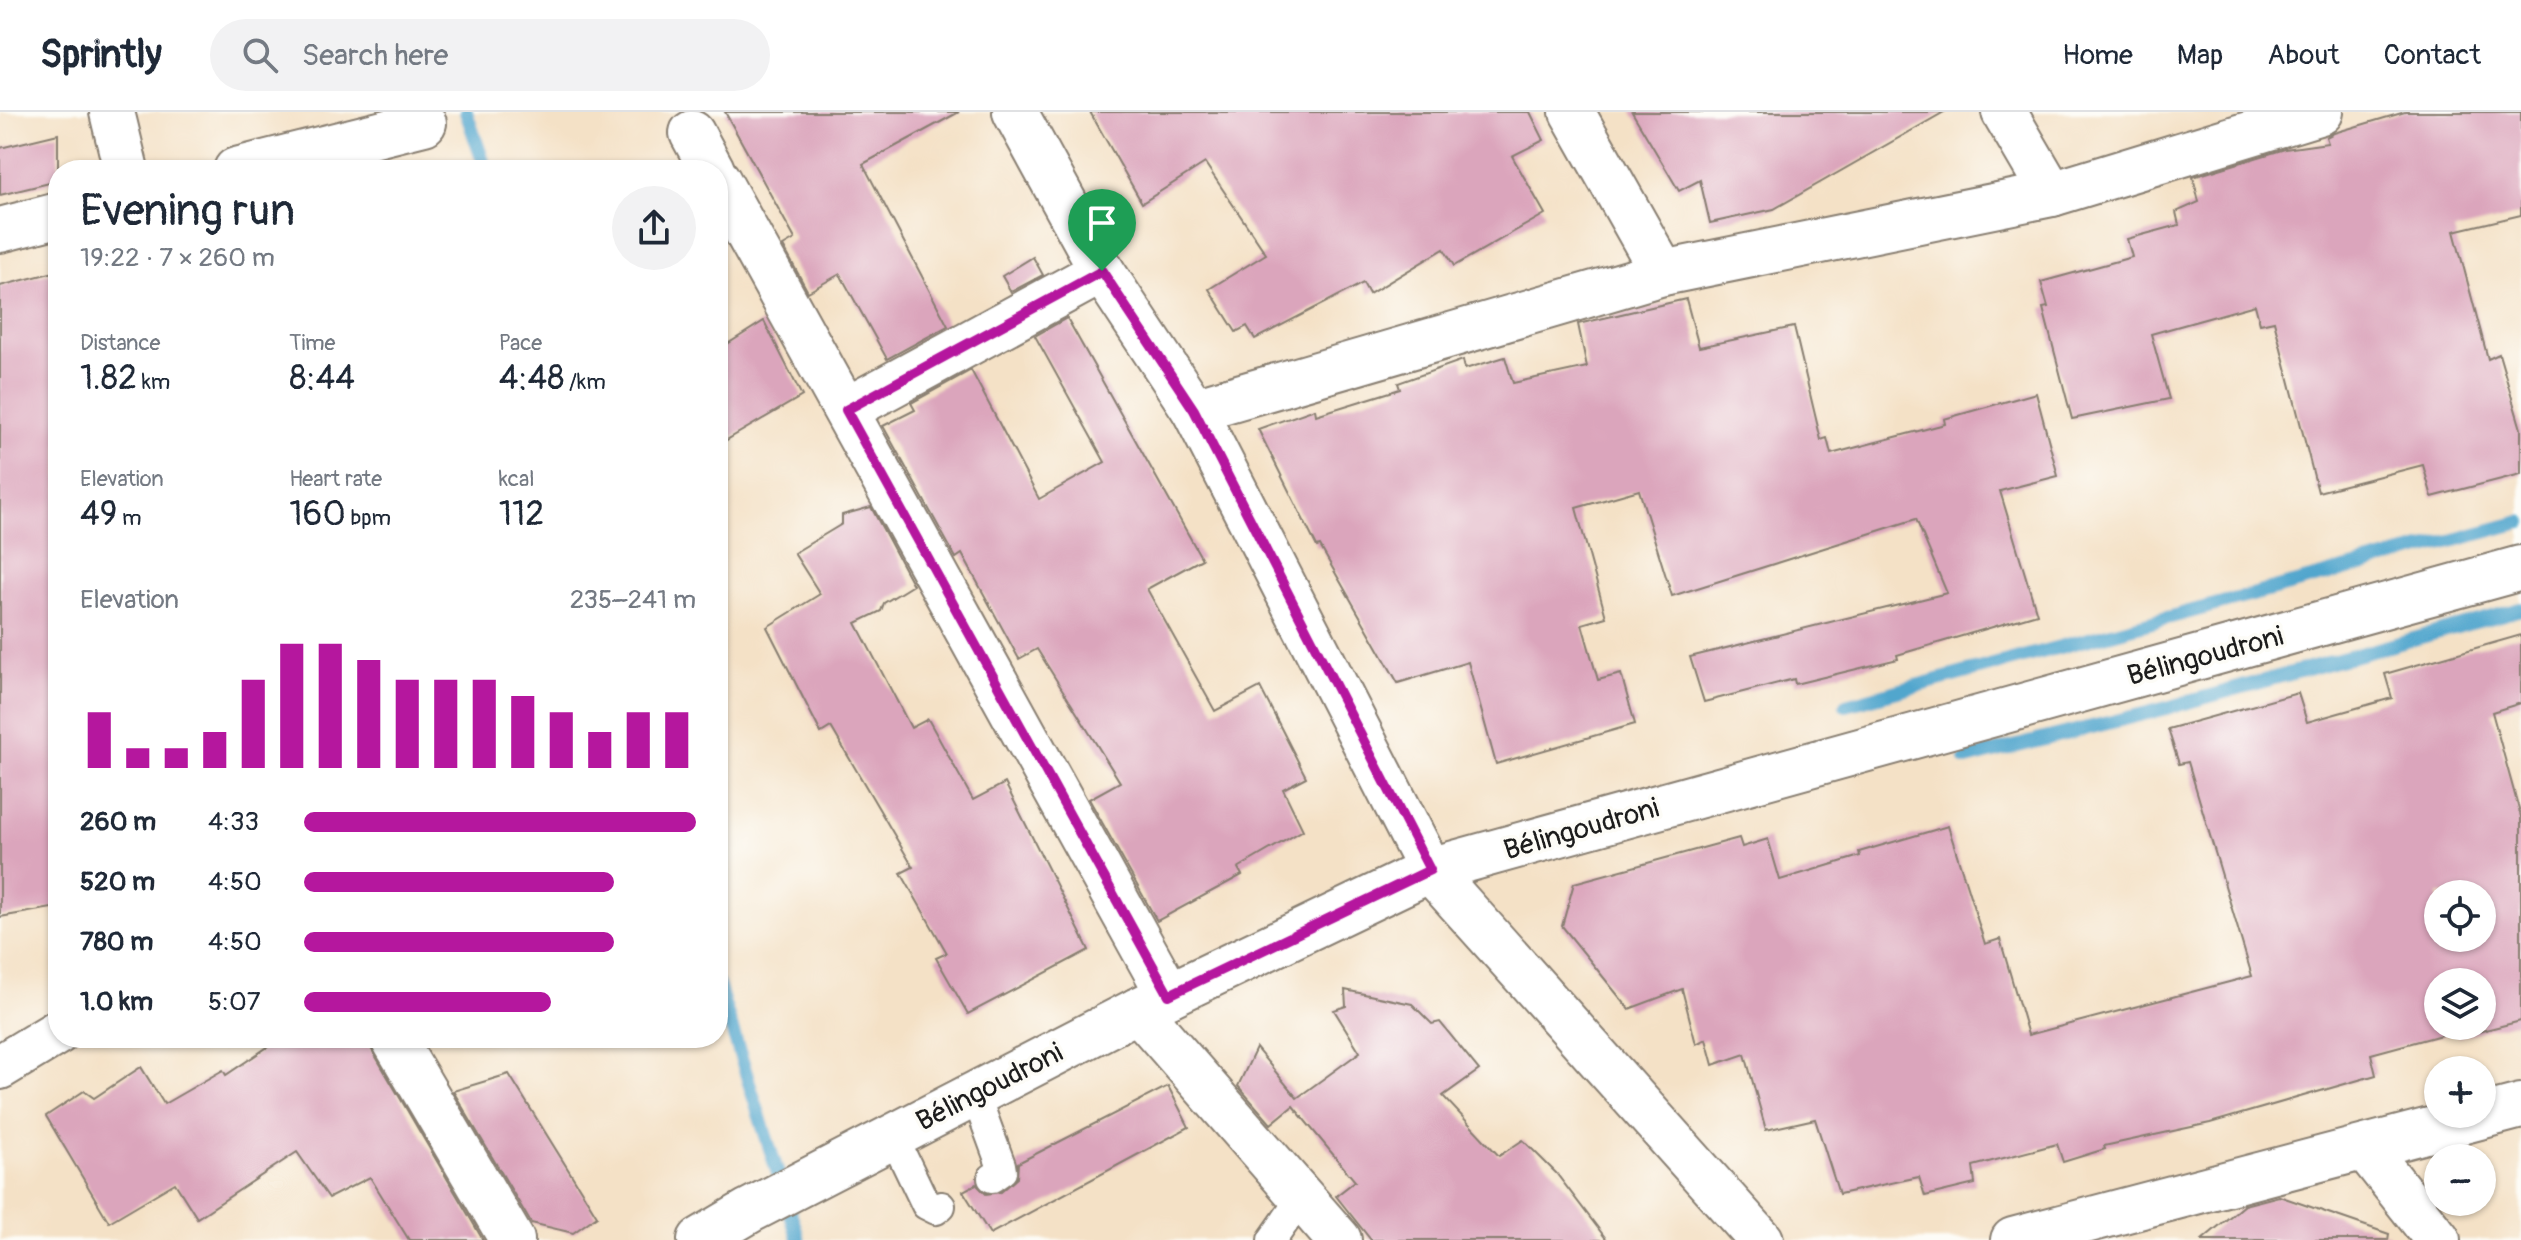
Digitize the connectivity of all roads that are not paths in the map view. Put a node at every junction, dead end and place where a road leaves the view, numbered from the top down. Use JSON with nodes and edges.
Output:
{"nodes":[{"id":1,"x":112,"y":112,"type":"edge"},
{"id":2,"x":1015,"y":112,"type":"edge"},
{"id":3,"x":1572,"y":112,"type":"edge"},
{"id":4,"x":2004,"y":112,"type":"edge"},
{"id":5,"x":2321,"y":112,"type":"edge"},
{"id":6,"x":424,"y":123,"type":"dead end"},
{"id":7,"x":124,"y":160,"type":"edge"},
{"id":8,"x":276,"y":160,"type":"edge"},
{"id":9,"x":2052,"y":194,"type":"junction"},
{"id":10,"x":728,"y":198,"type":"edge"},
{"id":11,"x":48,"y":218,"type":"edge"},
{"id":12,"x":0,"y":230,"type":"edge"},
{"id":13,"x":1102,"y":271,"type":"junction"},
{"id":14,"x":1663,"y":273,"type":"junction"},
{"id":15,"x":846,"y":410,"type":"junction"},
{"id":16,"x":1194,"y":410,"type":"junction"},
{"id":17,"x":2521,"y":568,"type":"edge"},
{"id":18,"x":1430,"y":870,"type":"junction"},
{"id":19,"x":1154,"y":1002,"type":"junction"},
{"id":20,"x":48,"y":1038,"type":"edge"},
{"id":21,"x":399,"y":1048,"type":"edge"},
{"id":22,"x":0,"y":1067,"type":"edge"},
{"id":23,"x":975,"y":1094,"type":"junction"},
{"id":24,"x":2521,"y":1106,"type":"edge"},
{"id":25,"x":893,"y":1136,"type":"junction"},
{"id":26,"x":2366,"y":1149,"type":"junction"},
{"id":27,"x":992,"y":1178,"type":"dead end"},
{"id":28,"x":1302,"y":1197,"type":"junction"},
{"id":29,"x":941,"y":1206,"type":"dead end"},
{"id":30,"x":512,"y":1240,"type":"edge"},
{"id":31,"x":700,"y":1240,"type":"edge"},
{"id":32,"x":1272,"y":1240,"type":"edge"},
{"id":33,"x":1339,"y":1240,"type":"edge"},
{"id":34,"x":1761,"y":1240,"type":"edge"},
{"id":35,"x":2013,"y":1240,"type":"edge"},
{"id":36,"x":2438,"y":1240,"type":"edge"}],
"edges":[{"from":1,"to":7,"type":"street"},
{"from":2,"to":13,"type":"street"},
{"from":3,"to":14,"type":"street"},
{"from":4,"to":9,"type":"street"},
{"from":5,"to":9,"type":"street"},
{"from":6,"to":8,"type":"street"},
{"from":9,"to":14,"type":"street"},
{"from":10,"to":15,"type":"street"},
{"from":11,"to":12,"type":"street"},
{"from":13,"to":15,"type":"street"},
{"from":13,"to":16,"type":"street"},
{"from":14,"to":16,"type":"street"},
{"from":15,"to":19,"type":"street"},
{"from":16,"to":18,"type":"street"},
{"from":17,"to":18,"type":"street","name":"Bélingoudroni"},
{"from":18,"to":19,"type":"street","name":"Bélingoudroni"},
{"from":18,"to":34,"type":"street"},
{"from":19,"to":23,"type":"street","name":"Bélingoudroni"},
{"from":19,"to":28,"type":"street"},
{"from":20,"to":22,"type":"street"},
{"from":21,"to":30,"type":"street"},
{"from":23,"to":25,"type":"street","name":"Bélingoudroni"},
{"from":23,"to":27,"type":"lane"},
{"from":24,"to":26,"type":"street"},
{"from":25,"to":29,"type":"lane"},
{"from":25,"to":31,"type":"street","name":"Bélingoudroni"},
{"from":26,"to":35,"type":"street"},
{"from":26,"to":36,"type":"street"},
{"from":28,"to":32,"type":"lane"},
{"from":28,"to":33,"type":"street"}]}
